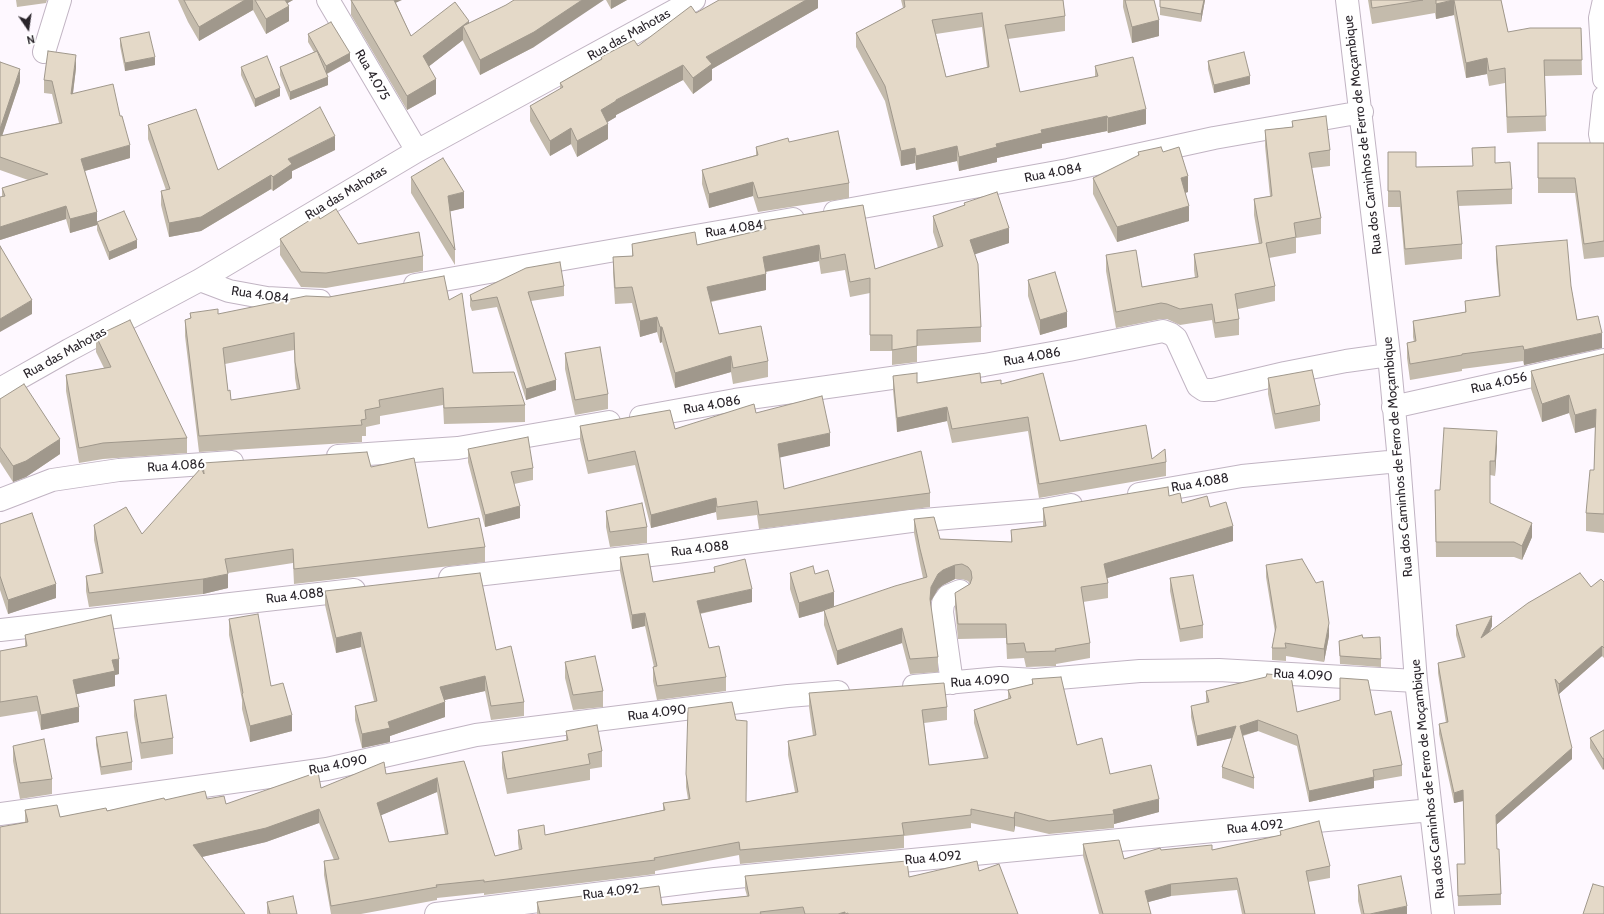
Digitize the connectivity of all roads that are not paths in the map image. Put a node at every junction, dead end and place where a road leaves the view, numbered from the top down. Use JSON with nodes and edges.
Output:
{"nodes":[{"id":1,"x":60,"y":0,"type":"edge"},
{"id":2,"x":328,"y":0,"type":"edge"},
{"id":3,"x":694,"y":0,"type":"edge"},
{"id":4,"x":1347,"y":0,"type":"edge"},
{"id":5,"x":1604,"y":0,"type":"edge"},
{"id":6,"x":44,"y":52,"type":"dead end"},
{"id":7,"x":1604,"y":79,"type":"edge"},
{"id":8,"x":1604,"y":97,"type":"edge"},
{"id":9,"x":1362,"y":112,"type":"junction"},
{"id":10,"x":1604,"y":144,"type":"edge"},
{"id":11,"x":416,"y":151,"type":"junction"},
{"id":12,"x":200,"y":280,"type":"junction"},
{"id":13,"x":397,"y":288,"type":"edge"},
{"id":14,"x":342,"y":298,"type":"edge"},
{"id":15,"x":1389,"y":355,"type":"junction"},
{"id":16,"x":1604,"y":360,"type":"edge"},
{"id":17,"x":0,"y":389,"type":"edge"},
{"id":18,"x":1394,"y":407,"type":"junction"},
{"id":19,"x":319,"y":457,"type":"edge"},
{"id":20,"x":250,"y":461,"type":"edge"},
{"id":21,"x":1399,"y":462,"type":"junction"},
{"id":22,"x":1120,"y":497,"type":"edge"},
{"id":23,"x":0,"y":500,"type":"edge"},
{"id":24,"x":1090,"y":502,"type":"edge"},
{"id":25,"x":428,"y":581,"type":"edge"},
{"id":26,"x":375,"y":587,"type":"edge"},
{"id":27,"x":960,"y":591,"type":"edge"},
{"id":28,"x":0,"y":630,"type":"edge"},
{"id":29,"x":1416,"y":681,"type":"junction"},
{"id":30,"x":952,"y":684,"type":"junction"},
{"id":31,"x":896,"y":688,"type":"edge"},
{"id":32,"x":857,"y":691,"type":"edge"},
{"id":33,"x":1431,"y":810,"type":"junction"},
{"id":34,"x":0,"y":814,"type":"edge"},
{"id":35,"x":436,"y":914,"type":"edge"},
{"id":36,"x":1443,"y":914,"type":"edge"}],
"edges":[{"from":1,"to":6,"type":"street"},
{"from":2,"to":11,"type":"street","name":"Rua 4.075"},
{"from":3,"to":11,"type":"street","name":"Rua das Mahotas"},
{"from":4,"to":9,"type":"street","name":"Rua dos Caminhos de Ferro de Moçambique"},
{"from":5,"to":7,"type":"street"},
{"from":8,"to":10,"type":"street"},
{"from":9,"to":13,"type":"street","name":"Rua 4.084"},
{"from":9,"to":15,"type":"street","name":"Rua dos Caminhos de Ferro de Moçambique"},
{"from":11,"to":12,"type":"street","name":"Rua das Mahotas"},
{"from":12,"to":14,"type":"street","name":"Rua 4.084"},
{"from":12,"to":17,"type":"street","name":"Rua das Mahotas"},
{"from":15,"to":18,"type":"street","name":"Rua dos Caminhos de Ferro de Moçambique"},
{"from":15,"to":19,"type":"street","name":"Rua 4.086"},
{"from":16,"to":18,"type":"street","name":"Rua 4.056"},
{"from":18,"to":21,"type":"street","name":"Rua dos Caminhos de Ferro de Moçambique"},
{"from":20,"to":23,"type":"street","name":"Rua 4.086"},
{"from":21,"to":22,"type":"street","name":"Rua 4.088"},
{"from":21,"to":29,"type":"street","name":"Rua dos Caminhos de Ferro de Moçambique"},
{"from":24,"to":25,"type":"street","name":"Rua 4.088"},
{"from":26,"to":28,"type":"street","name":"Rua 4.088"},
{"from":27,"to":30,"type":"street"},
{"from":29,"to":30,"type":"street","name":"Rua 4.090"},
{"from":29,"to":33,"type":"street","name":"Rua dos Caminhos de Ferro de Moçambique"},
{"from":30,"to":31,"type":"street","name":"Rua 4.090"},
{"from":32,"to":34,"type":"street","name":"Rua 4.090"},
{"from":33,"to":35,"type":"street","name":"Rua 4.092"},
{"from":33,"to":36,"type":"street","name":"Rua dos Caminhos de Ferro de Moçambique"}]}
